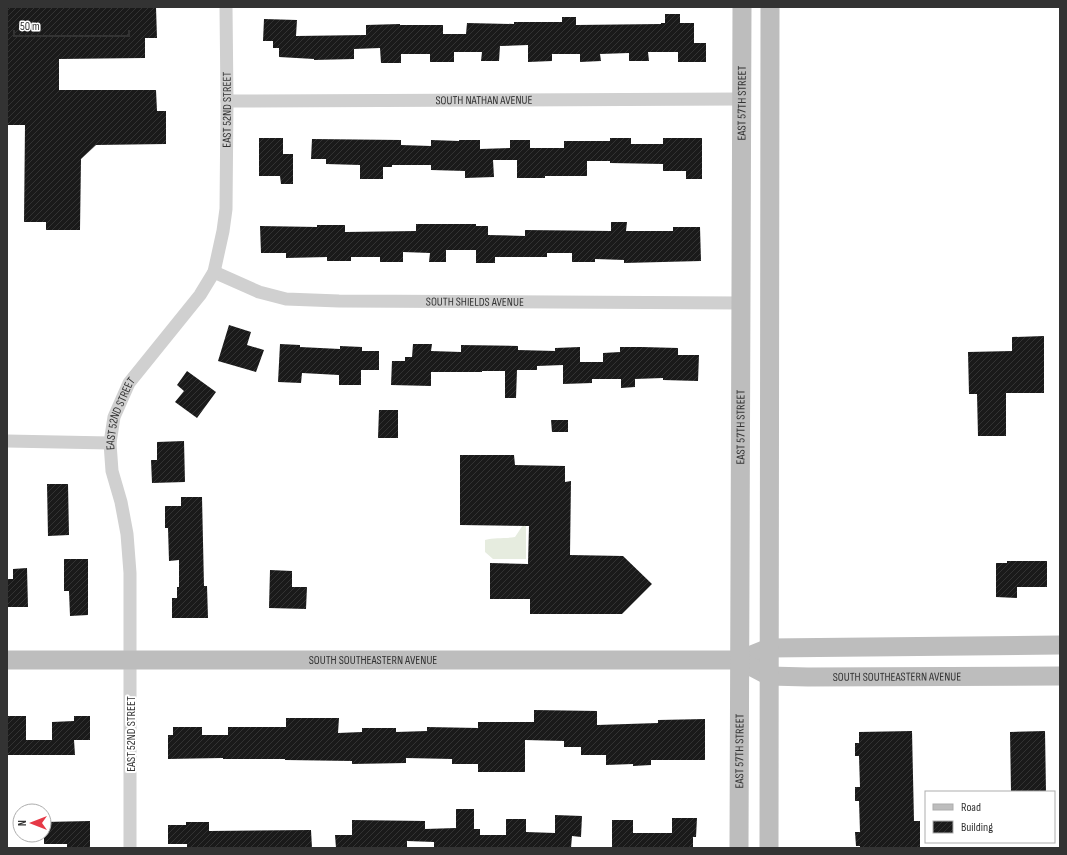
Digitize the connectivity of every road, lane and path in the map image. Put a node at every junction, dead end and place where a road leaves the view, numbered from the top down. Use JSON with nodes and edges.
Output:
{"nodes":[{"id":1,"x":226,"y":7,"type":"edge"},
{"id":2,"x":742,"y":7,"type":"edge"},
{"id":3,"x":770,"y":7,"type":"edge"},
{"id":4,"x":742,"y":99,"type":"junction"},
{"id":5,"x":227,"y":101,"type":"junction"},
{"id":6,"x":214,"y":272,"type":"junction"},
{"id":7,"x":740,"y":303,"type":"junction"},
{"id":8,"x":7,"y":441,"type":"edge"},
{"id":9,"x":110,"y":443,"type":"junction"},
{"id":10,"x":1060,"y":645,"type":"edge"},
{"id":11,"x":769,"y":648,"type":"junction"},
{"id":12,"x":7,"y":660,"type":"edge"},
{"id":13,"x":131,"y":660,"type":"junction"},
{"id":14,"x":739,"y":660,"type":"junction"},
{"id":15,"x":769,"y":676,"type":"junction"},
{"id":16,"x":1060,"y":676,"type":"edge"},
{"id":17,"x":130,"y":848,"type":"edge"},
{"id":18,"x":739,"y":848,"type":"edge"},
{"id":19,"x":769,"y":848,"type":"edge"}],
"edges":[{"from":1,"to":5,"type":"street","name":"EAST 52ND STREET"},
{"from":2,"to":4,"type":"main road","name":"EAST 57TH STREET"},
{"from":3,"to":11,"type":"main road"},
{"from":4,"to":5,"type":"street","name":"SOUTH NATHAN AVENUE"},
{"from":4,"to":7,"type":"main road","name":"EAST 57TH STREET"},
{"from":5,"to":6,"type":"street","name":"EAST 52ND STREET"},
{"from":6,"to":7,"type":"street","name":"SOUTH SHIELDS AVENUE"},
{"from":6,"to":9,"type":"street","name":"EAST 52ND STREET"},
{"from":7,"to":14,"type":"main road","name":"EAST 57TH STREET"},
{"from":8,"to":9,"type":"street"},
{"from":9,"to":13,"type":"street","name":"EAST 52ND STREET"},
{"from":10,"to":11,"type":"main road","name":"SOUTH SOUTHEASTERN AVENUE"},
{"from":11,"to":14,"type":"main road","name":"SOUTH SOUTHEASTERN AVENUE"},
{"from":11,"to":15,"type":"main road"},
{"from":12,"to":13,"type":"main road","name":"SOUTH SOUTHEASTERN AVENUE"},
{"from":13,"to":14,"type":"main road","name":"SOUTH SOUTHEASTERN AVENUE"},
{"from":13,"to":17,"type":"street","name":"EAST 52ND STREET"},
{"from":14,"to":15,"type":"main road","name":"SOUTH SOUTHEASTERN AVENUE"},
{"from":14,"to":18,"type":"main road","name":"EAST 57TH STREET"},
{"from":15,"to":16,"type":"main road","name":"SOUTH SOUTHEASTERN AVENUE"},
{"from":15,"to":19,"type":"main road"}]}
